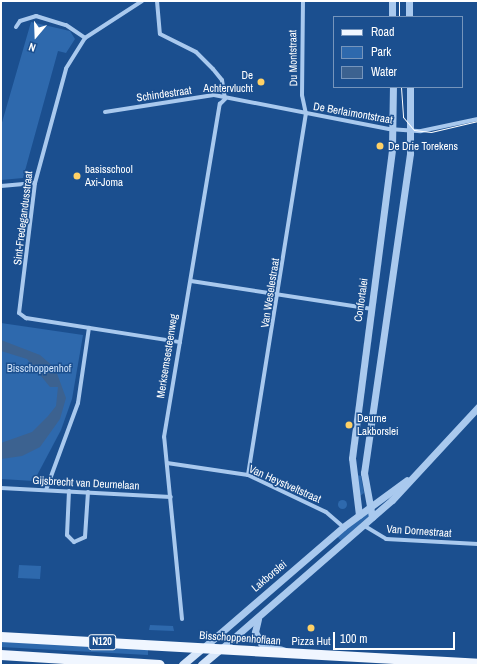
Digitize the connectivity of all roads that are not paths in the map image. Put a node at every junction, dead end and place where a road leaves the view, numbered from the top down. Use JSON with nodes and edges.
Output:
{"nodes":[{"id":1,"x":142,"y":1,"type":"edge"},
{"id":2,"x":157,"y":1,"type":"edge"},
{"id":3,"x":303,"y":1,"type":"edge"},
{"id":4,"x":392,"y":1,"type":"edge"},
{"id":5,"x":409,"y":1,"type":"edge"},
{"id":6,"x":392,"y":16,"type":"edge"},
{"id":7,"x":409,"y":16,"type":"edge"},
{"id":8,"x":16,"y":27,"type":"dead end"},
{"id":9,"x":85,"y":38,"type":"junction"},
{"id":10,"x":393,"y":88,"type":"edge"},
{"id":11,"x":410,"y":88,"type":"edge"},
{"id":12,"x":225,"y":100,"type":"junction"},
{"id":13,"x":105,"y":112,"type":"dead end"},
{"id":14,"x":306,"y":114,"type":"junction"},
{"id":15,"x":478,"y":119,"type":"edge"},
{"id":16,"x":393,"y":129,"type":"junction"},
{"id":17,"x":412,"y":130,"type":"junction"},
{"id":18,"x":35,"y":183,"type":"junction"},
{"id":19,"x":1,"y":186,"type":"edge"},
{"id":20,"x":191,"y":281,"type":"junction"},
{"id":21,"x":279,"y":295,"type":"junction"},
{"id":22,"x":371,"y":309,"type":"junction"},
{"id":23,"x":90,"y":328,"type":"junction"},
{"id":24,"x":180,"y":342,"type":"junction"},
{"id":25,"x":478,"y":407,"type":"edge"},
{"id":26,"x":167,"y":463,"type":"junction"},
{"id":27,"x":365,"y":469,"type":"junction"},
{"id":28,"x":354,"y":470,"type":"junction"},
{"id":29,"x":248,"y":475,"type":"junction"},
{"id":30,"x":413,"y":476,"type":"junction"},
{"id":31,"x":1,"y":488,"type":"edge"},
{"id":32,"x":46,"y":490,"type":"junction"},
{"id":33,"x":69,"y":491,"type":"junction"},
{"id":34,"x":88,"y":492,"type":"junction"},
{"id":35,"x":170,"y":497,"type":"junction"},
{"id":36,"x":371,"y":506,"type":"junction"},
{"id":37,"x":359,"y":515,"type":"junction"},
{"id":38,"x":372,"y":517,"type":"junction"},
{"id":39,"x":363,"y":525,"type":"junction"},
{"id":40,"x":343,"y":527,"type":"junction"},
{"id":41,"x":478,"y":544,"type":"edge"},
{"id":42,"x":272,"y":588,"type":"junction"},
{"id":43,"x":280,"y":598,"type":"junction"},
{"id":44,"x":259,"y":617,"type":"junction"},
{"id":45,"x":182,"y":619,"type":"dead end"},
{"id":46,"x":1,"y":636,"type":"edge"},
{"id":47,"x":203,"y":648,"type":"junction"},
{"id":48,"x":220,"y":649,"type":"junction"},
{"id":49,"x":291,"y":654,"type":"junction"},
{"id":50,"x":1,"y":655,"type":"edge"},
{"id":51,"x":478,"y":664,"type":"edge"},
{"id":52,"x":160,"y":665,"type":"edge"},
{"id":53,"x":183,"y":665,"type":"edge"},
{"id":54,"x":202,"y":665,"type":"edge"}],
"edges":[{"from":1,"to":9,"type":"street","name":"Sint-Fredegandusstraat"},
{"from":2,"to":12,"type":"street"},
{"from":3,"to":14,"type":"street","name":"Du Montstraat"},
{"from":4,"to":6,"type":"street"},
{"from":5,"to":7,"type":"street"},
{"from":8,"to":9,"type":"street"},
{"from":9,"to":18,"type":"street","name":"Sint-Fredegandusstraat"},
{"from":10,"to":16,"type":"street","name":"Confortalei"},
{"from":11,"to":17,"type":"street"},
{"from":12,"to":13,"type":"street","name":"Schindestraat"},
{"from":12,"to":14,"type":"street","name":"De Berlaimontstraat"},
{"from":12,"to":20,"type":"street","name":"Merksemsesteenweg"},
{"from":14,"to":16,"type":"street","name":"De Berlaimontstraat"},
{"from":14,"to":21,"type":"street","name":"Van Weselestraat"},
{"from":15,"to":17,"type":"street","name":"De Berlaimontstraat"},
{"from":16,"to":17,"type":"street","name":"De Berlaimontstraat"},
{"from":16,"to":22,"type":"street","name":"Confortalei"},
{"from":17,"to":27,"type":"street"},
{"from":18,"to":19,"type":"street"},
{"from":18,"to":23,"type":"street","name":"Sint-Fredegandusstraat"},
{"from":20,"to":21,"type":"street"},
{"from":20,"to":24,"type":"street","name":"Merksemsesteenweg"},
{"from":21,"to":22,"type":"street"},
{"from":21,"to":29,"type":"street","name":"Van Weselestraat"},
{"from":22,"to":28,"type":"street","name":"Confortalei"},
{"from":23,"to":24,"type":"street","name":"Sint-Fredegandusstraat"},
{"from":23,"to":32,"type":"street"},
{"from":24,"to":26,"type":"street","name":"Merksemsesteenweg"},
{"from":25,"to":30,"type":"street","name":"Lakborslei"},
{"from":26,"to":29,"type":"street","name":"Van Heystveltstraat"},
{"from":26,"to":35,"type":"street","name":"Merksemsesteenweg"},
{"from":27,"to":28,"type":"street"},
{"from":27,"to":36,"type":"street"},
{"from":28,"to":37,"type":"street","name":"Confortalei"},
{"from":29,"to":40,"type":"street","name":"Van Heystveltstraat"},
{"from":30,"to":36,"type":"street","name":"Lakborslei"},
{"from":30,"to":38,"type":"street","name":"Lakborslei"},
{"from":31,"to":32,"type":"street","name":"Gijsbrecht van Deurnelaan"},
{"from":32,"to":33,"type":"street","name":"Gijsbrecht van Deurnelaan"},
{"from":33,"to":34,"type":"street","name":"Gijsbrecht van Deurnelaan"},
{"from":33,"to":34,"type":"street"},
{"from":34,"to":35,"type":"street","name":"Gijsbrecht van Deurnelaan"},
{"from":35,"to":45,"type":"street","name":"Merksemsesteenweg"},
{"from":36,"to":37,"type":"street","name":"Lakborslei"},
{"from":36,"to":38,"type":"street"},
{"from":37,"to":40,"type":"street","name":"Lakborslei"},
{"from":38,"to":39,"type":"street","name":"Lakborslei"},
{"from":39,"to":41,"type":"street","name":"Van Dornestraat"},
{"from":39,"to":43,"type":"street","name":"Lakborslei"},
{"from":40,"to":42,"type":"street","name":"Lakborslei"},
{"from":42,"to":43,"type":"street"},
{"from":42,"to":47,"type":"street","name":"Lakborslei"},
{"from":43,"to":44,"type":"street","name":"Lakborslei"},
{"from":44,"to":48,"type":"street","name":"Lakborslei"},
{"from":44,"to":49,"type":"street"},
{"from":46,"to":47,"type":"main road","name":"Bisschoppenhoflaan","number":"N120"},
{"from":47,"to":48,"type":"main road","name":"Bisschoppenhoflaan","number":"N120"},
{"from":47,"to":53,"type":"main road","name":"Lakborslei"},
{"from":48,"to":49,"type":"main road","name":"Bisschoppenhoflaan","number":"N120"},
{"from":48,"to":54,"type":"main road"},
{"from":49,"to":51,"type":"main road","name":"Bisschoppenhoflaan","number":"N120"},
{"from":50,"to":52,"type":"main road","number":"N120"}]}
